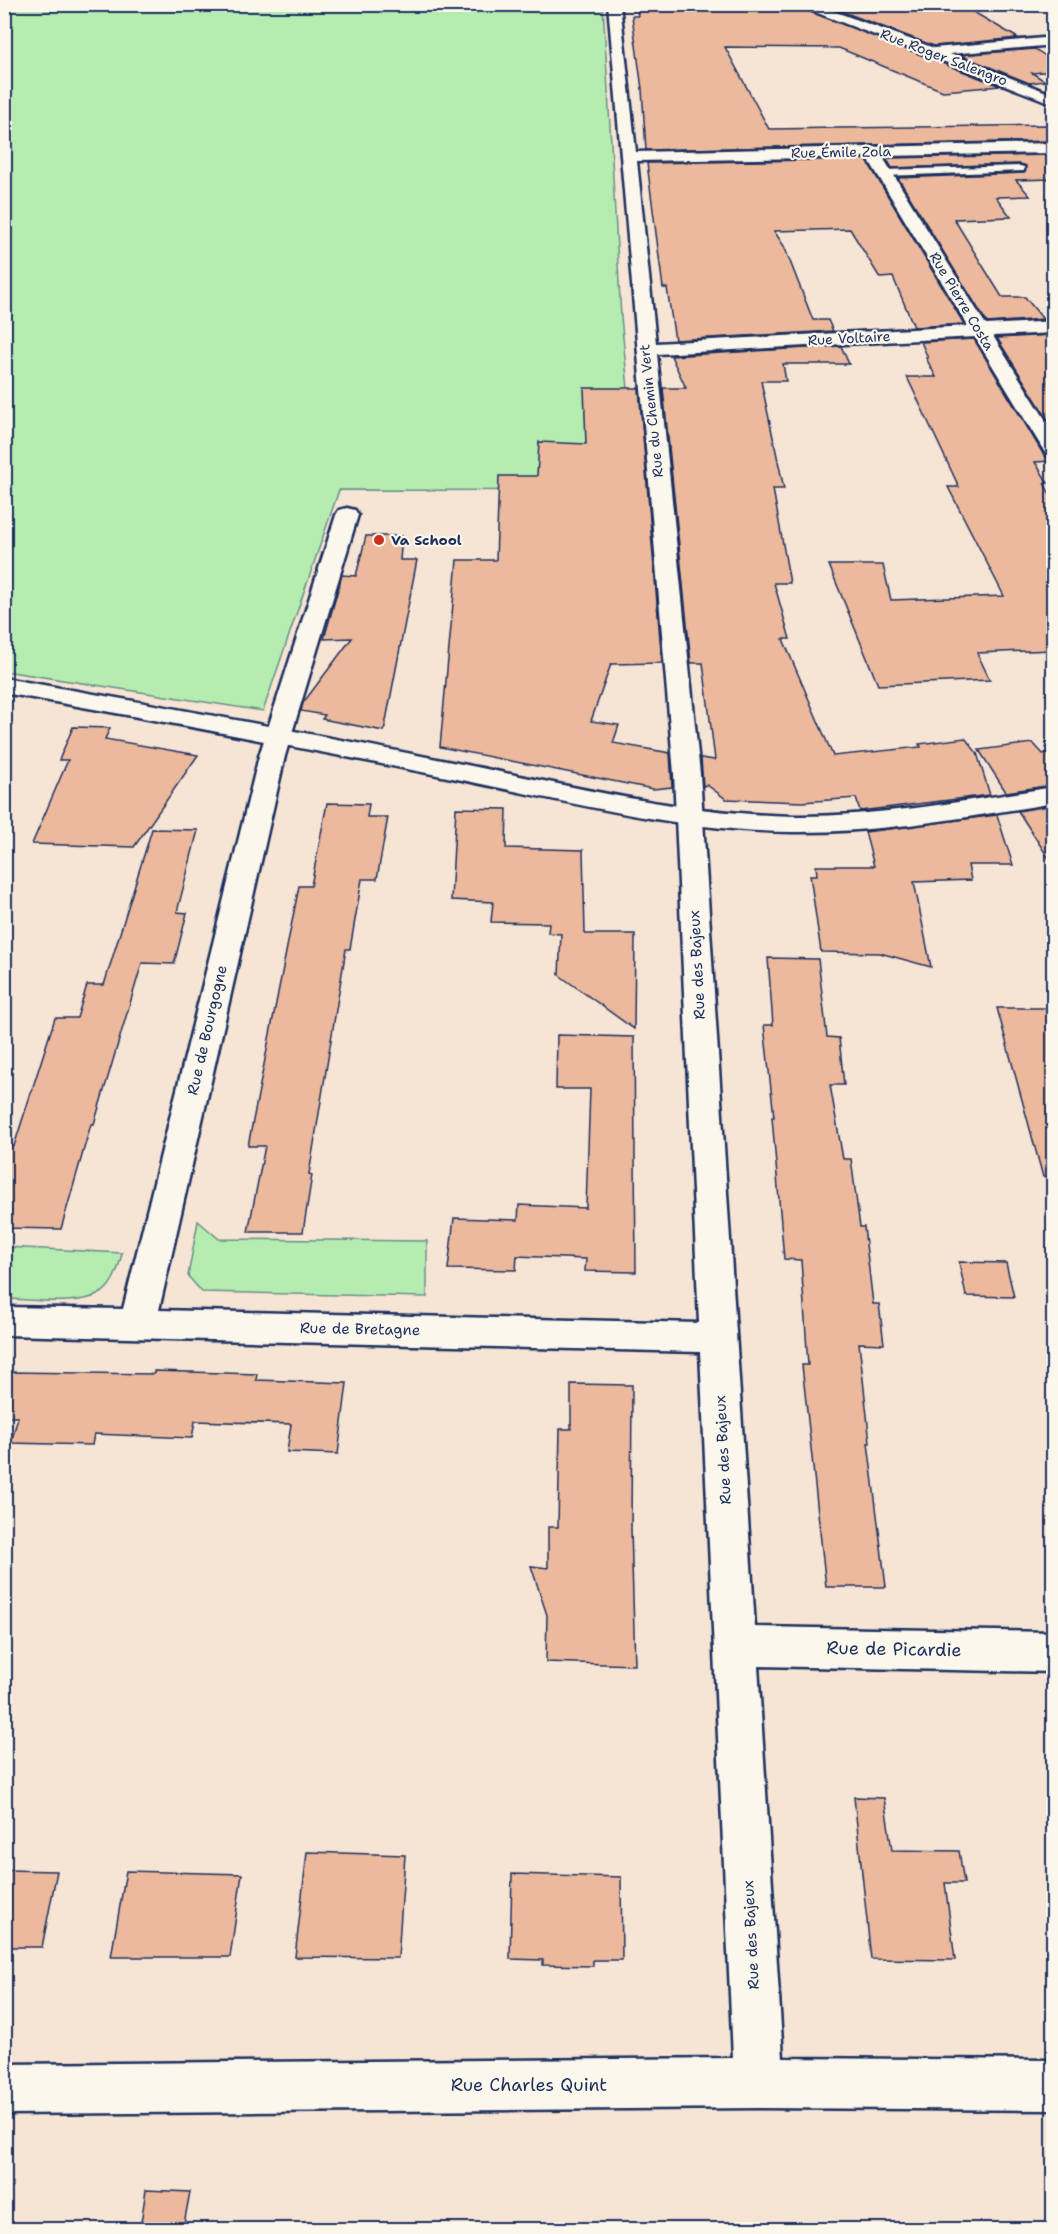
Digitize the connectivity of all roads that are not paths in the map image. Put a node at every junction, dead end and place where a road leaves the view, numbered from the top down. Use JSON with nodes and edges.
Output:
{"nodes":[{"id":1,"x":614,"y":4,"type":"edge"},
{"id":2,"x":800,"y":4,"type":"edge"},
{"id":3,"x":1053,"y":41,"type":"edge"},
{"id":4,"x":931,"y":51,"type":"junction"},
{"id":5,"x":1053,"y":100,"type":"edge"},
{"id":6,"x":1053,"y":148,"type":"edge"},
{"id":7,"x":871,"y":151,"type":"junction"},
{"id":8,"x":628,"y":157,"type":"junction"},
{"id":9,"x":1020,"y":169,"type":"dead end"},
{"id":10,"x":884,"y":173,"type":"junction"},
{"id":11,"x":1053,"y":327,"type":"edge"},
{"id":12,"x":980,"y":331,"type":"junction"},
{"id":13,"x":645,"y":349,"type":"junction"},
{"id":14,"x":1053,"y":451,"type":"edge"},
{"id":15,"x":347,"y":515,"type":"dead end"},
{"id":16,"x":4,"y":685,"type":"edge"},
{"id":17,"x":277,"y":736,"type":"junction"},
{"id":18,"x":1053,"y":795,"type":"edge"},
{"id":19,"x":689,"y":817,"type":"junction"},
{"id":20,"x":4,"y":1321,"type":"edge"},
{"id":21,"x":138,"y":1323,"type":"junction"},
{"id":22,"x":716,"y":1338,"type":"junction"},
{"id":23,"x":734,"y":1646,"type":"junction"},
{"id":24,"x":1053,"y":1652,"type":"edge"},
{"id":25,"x":759,"y":2083,"type":"junction"},
{"id":26,"x":1053,"y":2085,"type":"edge"},
{"id":27,"x":4,"y":2089,"type":"edge"}],
"edges":[{"from":1,"to":8,"type":"street","name":"Rue du Chemin Vert"},
{"from":2,"to":4,"type":"street","name":"Rue Roger Salengro"},
{"from":3,"to":4,"type":"street"},
{"from":4,"to":5,"type":"street","name":"Rue Roger Salengro"},
{"from":6,"to":7,"type":"street","name":"Rue Émile Zola"},
{"from":7,"to":8,"type":"street","name":"Rue Émile Zola"},
{"from":7,"to":10,"type":"street","name":"Rue Pierre Costa"},
{"from":8,"to":13,"type":"street","name":"Rue du Chemin Vert"},
{"from":9,"to":10,"type":"lane"},
{"from":10,"to":12,"type":"street","name":"Rue Pierre Costa"},
{"from":11,"to":12,"type":"street","name":"Rue Voltaire"},
{"from":12,"to":13,"type":"street","name":"Rue Voltaire"},
{"from":12,"to":14,"type":"street","name":"Rue Pierre Costa"},
{"from":13,"to":19,"type":"street","name":"Rue du Chemin Vert"},
{"from":15,"to":17,"type":"street","name":"Rue de Bourgogne"},
{"from":16,"to":17,"type":"street"},
{"from":17,"to":19,"type":"street"},
{"from":17,"to":21,"type":"street","name":"Rue de Bourgogne"},
{"from":18,"to":19,"type":"street"},
{"from":19,"to":22,"type":"street","name":"Rue des Bajeux"},
{"from":20,"to":21,"type":"street","name":"Rue de Bretagne"},
{"from":21,"to":22,"type":"street","name":"Rue de Bretagne"},
{"from":22,"to":23,"type":"street","name":"Rue des Bajeux"},
{"from":23,"to":24,"type":"street","name":"Rue de Picardie"},
{"from":23,"to":25,"type":"street","name":"Rue des Bajeux"},
{"from":25,"to":26,"type":"street","name":"Rue Charles Quint"},
{"from":25,"to":27,"type":"street","name":"Rue Charles Quint"}]}
